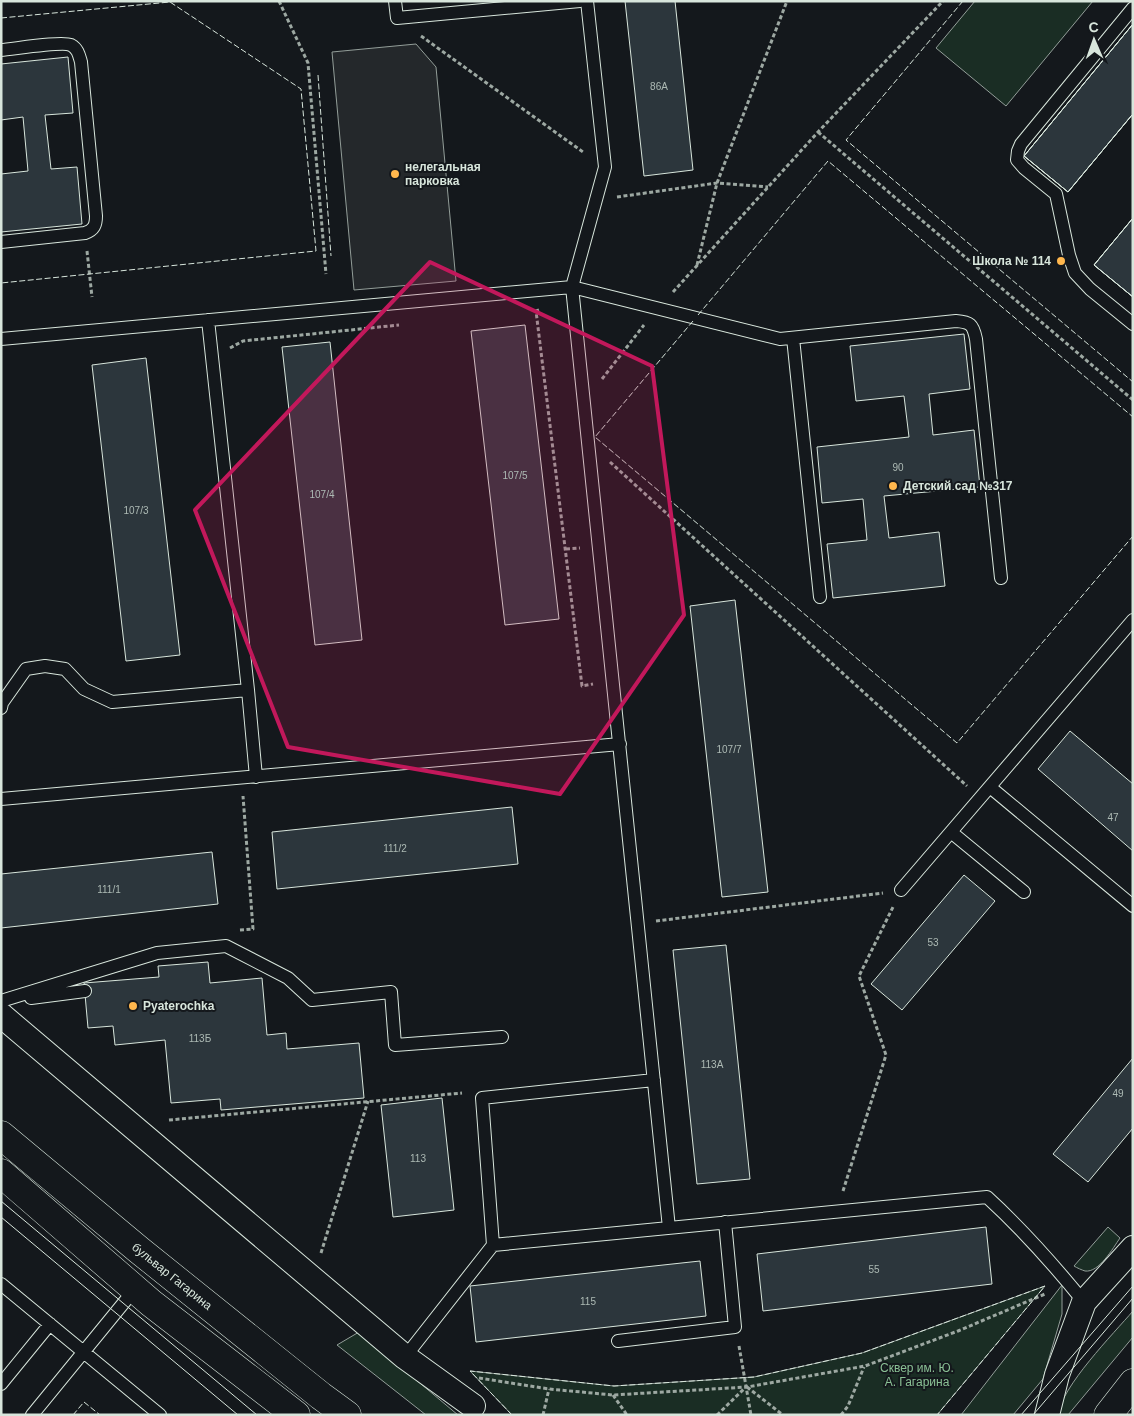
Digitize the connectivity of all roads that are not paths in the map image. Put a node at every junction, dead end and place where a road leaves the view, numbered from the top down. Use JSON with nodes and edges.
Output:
{"nodes":[{"id":1,"x":395,"y":1,"type":"edge"},
{"id":2,"x":580,"y":1,"type":"edge"},
{"id":3,"x":586,"y":1,"type":"edge"},
{"id":4,"x":1133,"y":8,"type":"edge"},
{"id":5,"x":1,"y":50,"type":"edge"},
{"id":6,"x":1,"y":242,"type":"edge"},
{"id":7,"x":572,"y":287,"type":"junction"},
{"id":8,"x":208,"y":320,"type":"junction"},
{"id":9,"x":1133,"y":324,"type":"edge"},
{"id":10,"x":794,"y":338,"type":"junction"},
{"id":11,"x":1,"y":339,"type":"edge"},
{"id":12,"x":1001,"y":578,"type":"dead end"},
{"id":13,"x":820,"y":597,"type":"dead end"},
{"id":14,"x":1133,"y":620,"type":"edge"},
{"id":15,"x":248,"y":690,"type":"junction"},
{"id":16,"x":1,"y":708,"type":"edge"},
{"id":17,"x":620,"y":744,"type":"junction"},
{"id":18,"x":256,"y":777,"type":"junction"},
{"id":19,"x":990,"y":787,"type":"junction"},
{"id":20,"x":1,"y":799,"type":"edge"},
{"id":21,"x":951,"y":832,"type":"junction"},
{"id":22,"x":901,"y":890,"type":"road end"},
{"id":23,"x":1024,"y":892,"type":"dead end"},
{"id":24,"x":1133,"y":906,"type":"edge"},
{"id":25,"x":85,"y":991,"type":"dead end"},
{"id":26,"x":1,"y":1001,"type":"edge"},
{"id":27,"x":1,"y":1015,"type":"edge"},
{"id":28,"x":502,"y":1037,"type":"dead end"},
{"id":29,"x":654,"y":1080,"type":"junction"},
{"id":30,"x":1,"y":1135,"type":"edge"},
{"id":31,"x":1,"y":1173,"type":"edge"},
{"id":32,"x":725,"y":1222,"type":"junction"},
{"id":33,"x":669,"y":1228,"type":"junction"},
{"id":34,"x":493,"y":1245,"type":"junction"},
{"id":35,"x":1133,"y":1248,"type":"edge"},
{"id":36,"x":164,"y":1270,"type":"junction"},
{"id":37,"x":1,"y":1284,"type":"edge"},
{"id":38,"x":135,"y":1289,"type":"junction"},
{"id":39,"x":1084,"y":1302,"type":"junction"},
{"id":40,"x":50,"y":1324,"type":"junction"},
{"id":41,"x":618,"y":1341,"type":"dead end"},
{"id":42,"x":83,"y":1352,"type":"junction"},
{"id":43,"x":405,"y":1357,"type":"junction"},
{"id":44,"x":1133,"y":1383,"type":"edge"},
{"id":45,"x":1,"y":1384,"type":"edge"},
{"id":46,"x":473,"y":1406,"type":"dead end"},
{"id":47,"x":32,"y":1415,"type":"edge"},
{"id":48,"x":160,"y":1415,"type":"edge"},
{"id":49,"x":296,"y":1415,"type":"edge"},
{"id":50,"x":347,"y":1415,"type":"edge"},
{"id":51,"x":1047,"y":1415,"type":"edge"},
{"id":52,"x":1108,"y":1415,"type":"edge"}],
"edges":[{"from":1,"to":2,"type":"lane"},
{"from":3,"to":7,"type":"lane"},
{"from":4,"to":9,"type":"lane"},
{"from":5,"to":6,"type":"lane"},
{"from":7,"to":8,"type":"lane"},
{"from":7,"to":10,"type":"lane"},
{"from":7,"to":17,"type":"lane"},
{"from":8,"to":11,"type":"lane"},
{"from":8,"to":15,"type":"lane"},
{"from":10,"to":12,"type":"lane"},
{"from":10,"to":13,"type":"lane"},
{"from":14,"to":19,"type":"lane"},
{"from":15,"to":16,"type":"lane"},
{"from":15,"to":18,"type":"lane"},
{"from":17,"to":18,"type":"lane"},
{"from":17,"to":29,"type":"lane"},
{"from":18,"to":20,"type":"lane"},
{"from":19,"to":21,"type":"lane"},
{"from":19,"to":24,"type":"lane"},
{"from":21,"to":22,"type":"lane"},
{"from":21,"to":23,"type":"lane"},
{"from":25,"to":26,"type":"lane"},
{"from":26,"to":28,"type":"lane"},
{"from":27,"to":43,"type":"street"},
{"from":29,"to":33,"type":"lane"},
{"from":29,"to":34,"type":"lane"},
{"from":30,"to":36,"type":"main road","name":"бульвар Гагарина"},
{"from":31,"to":38,"type":"main road"},
{"from":32,"to":33,"type":"lane"},
{"from":32,"to":39,"type":"lane"},
{"from":32,"to":41,"type":"lane"},
{"from":33,"to":34,"type":"lane"},
{"from":34,"to":43,"type":"lane"},
{"from":35,"to":39,"type":"street"},
{"from":36,"to":38,"type":"main road"},
{"from":36,"to":50,"type":"main road","name":"бульвар Гагарина"},
{"from":37,"to":40,"type":"lane"},
{"from":38,"to":42,"type":"lane"},
{"from":38,"to":49,"type":"main road"},
{"from":39,"to":51,"type":"street"},
{"from":40,"to":42,"type":"lane"},
{"from":40,"to":45,"type":"lane"},
{"from":42,"to":47,"type":"lane"},
{"from":42,"to":48,"type":"lane"},
{"from":43,"to":46,"type":"street"},
{"from":44,"to":52,"type":"main road"}]}
